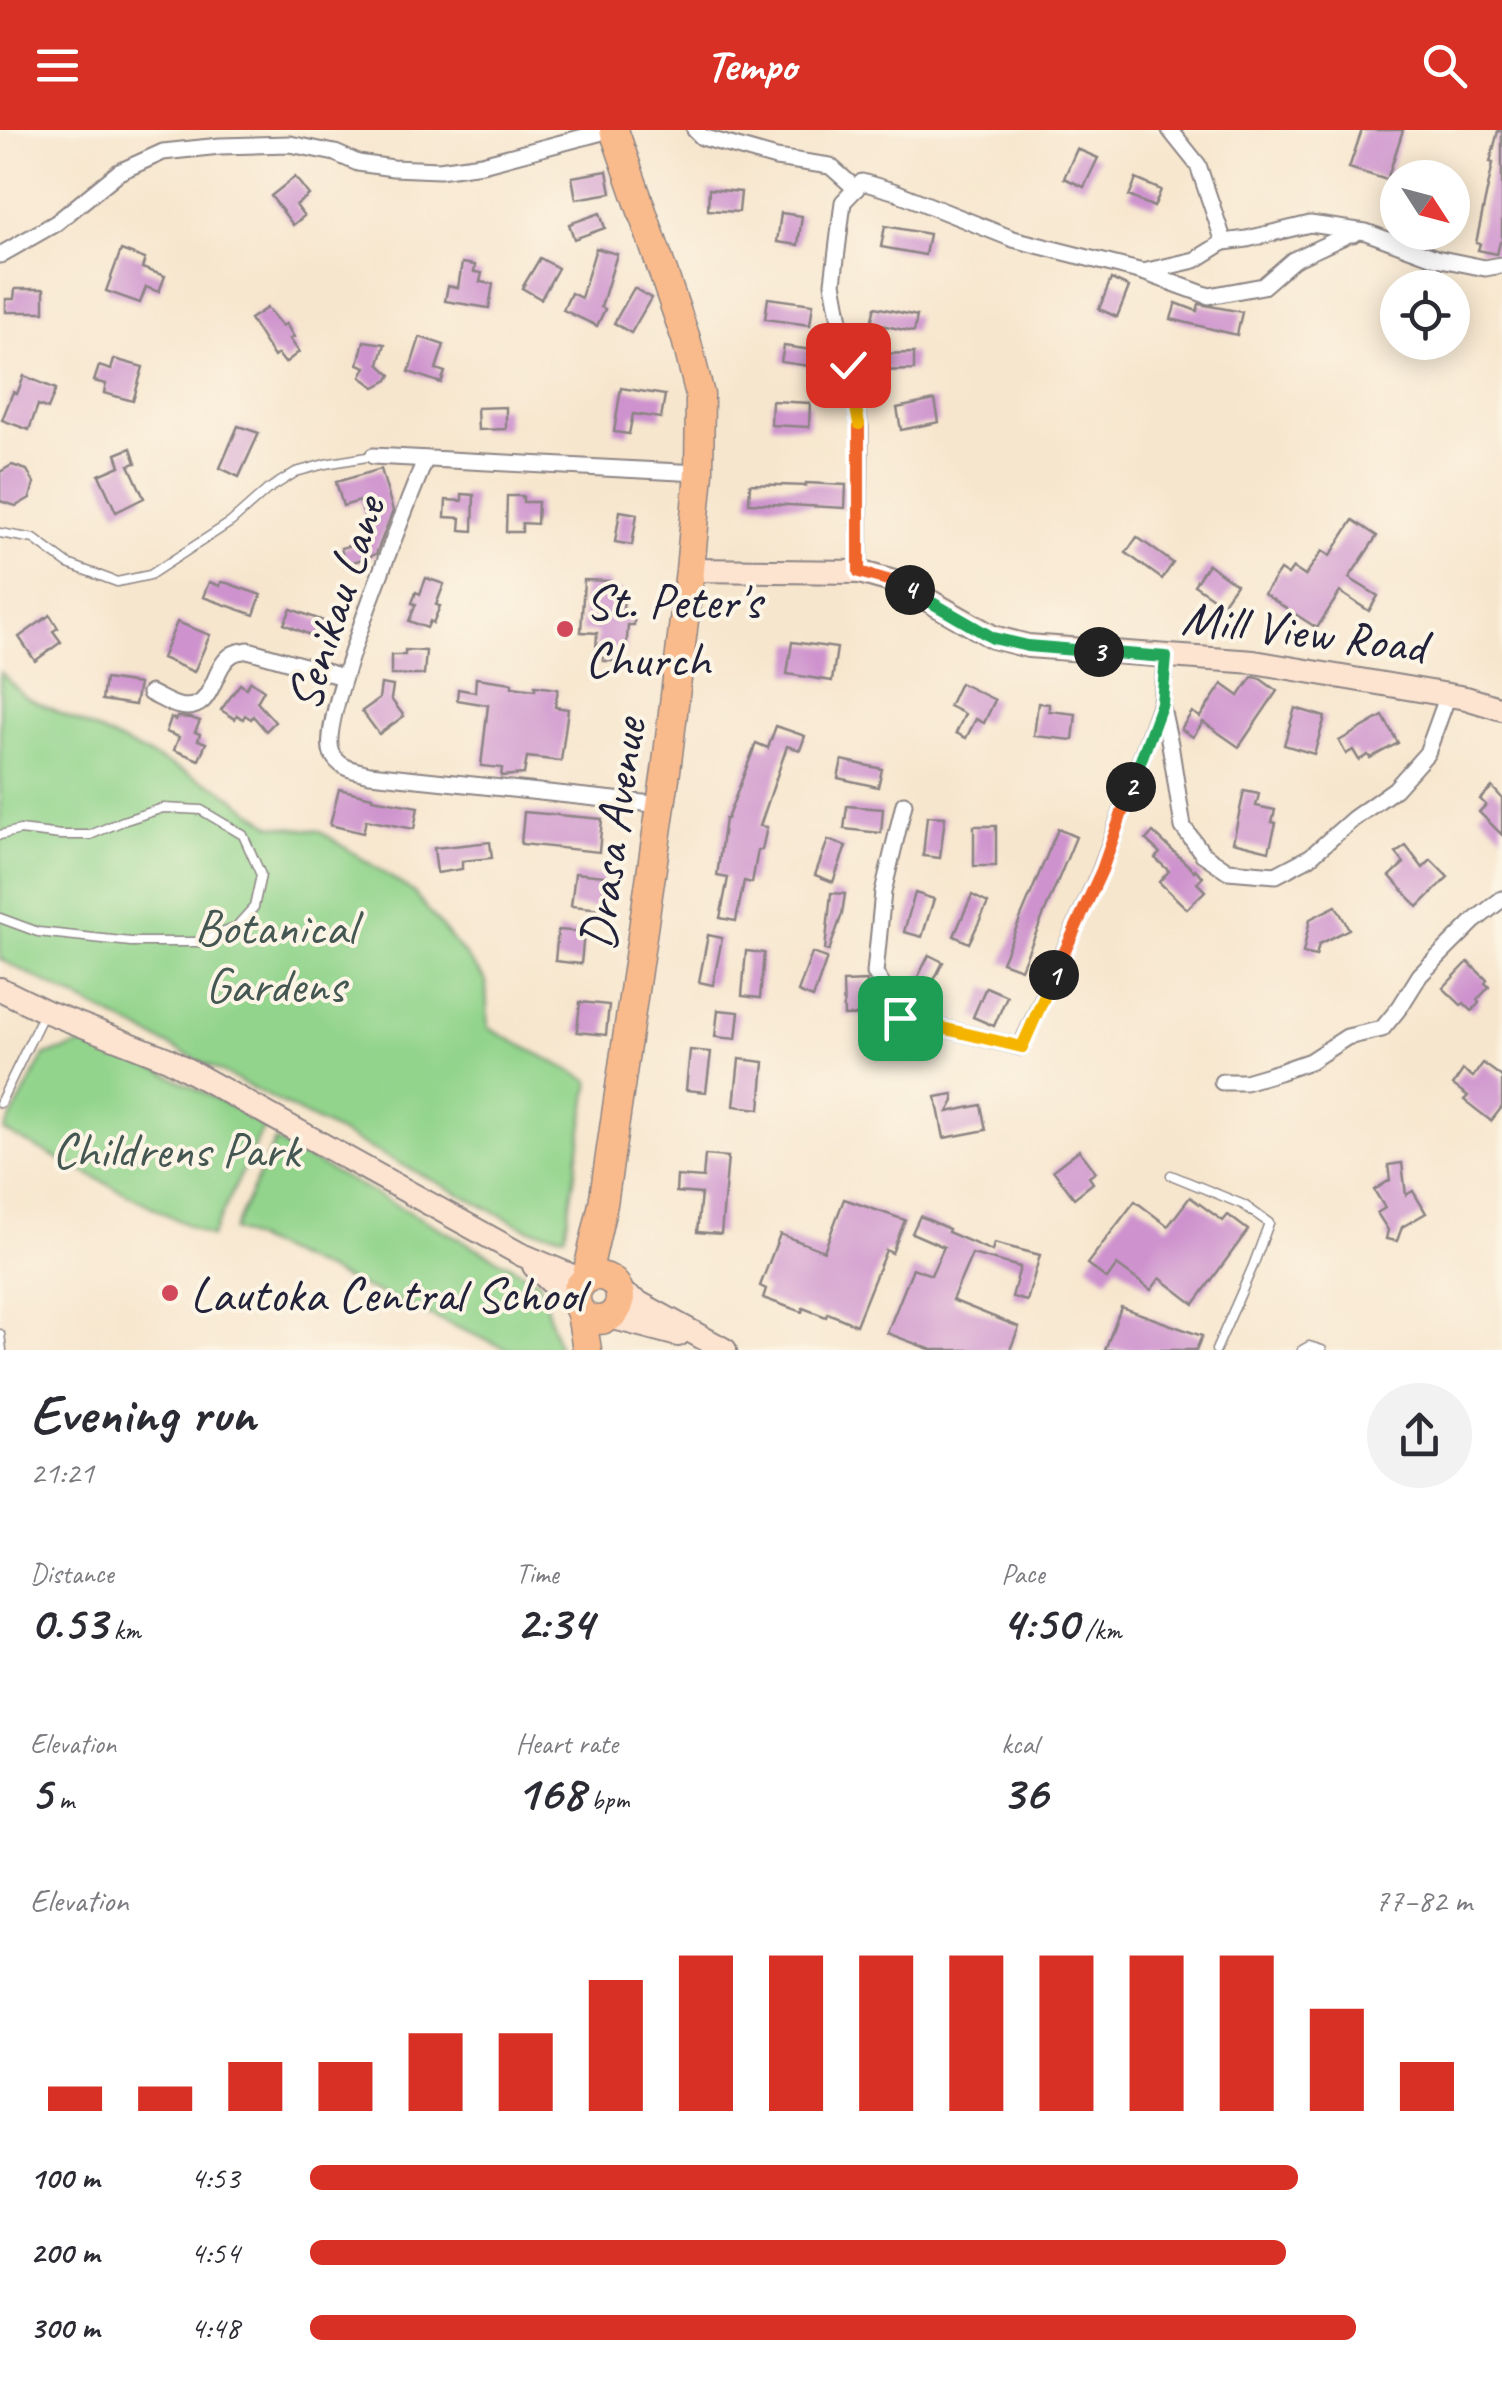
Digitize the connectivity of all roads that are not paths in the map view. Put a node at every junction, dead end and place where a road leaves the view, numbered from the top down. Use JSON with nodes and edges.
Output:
{"nodes":[{"id":1,"x":612,"y":130,"type":"edge"},
{"id":2,"x":695,"y":130,"type":"edge"},
{"id":3,"x":1170,"y":130,"type":"edge"},
{"id":4,"x":856,"y":189,"type":"junction"},
{"id":5,"x":1380,"y":236,"type":"edge"},
{"id":6,"x":1380,"y":238,"type":"edge"},
{"id":7,"x":1224,"y":242,"type":"junction"},
{"id":8,"x":1416,"y":250,"type":"edge"},
{"id":9,"x":0,"y":256,"type":"edge"},
{"id":10,"x":1502,"y":265,"type":"edge"},
{"id":11,"x":1143,"y":272,"type":"junction"},
{"id":12,"x":373,"y":456,"type":"joint"},
{"id":13,"x":425,"y":460,"type":"junction"},
{"id":14,"x":698,"y":472,"type":"junction"},
{"id":15,"x":0,"y":533,"type":"edge"},
{"id":16,"x":690,"y":570,"type":"junction"},
{"id":17,"x":859,"y":572,"type":"junction"},
{"id":18,"x":1166,"y":657,"type":"junction"},
{"id":19,"x":343,"y":677,"type":"junction"},
{"id":20,"x":150,"y":693,"type":"dead end"},
{"id":21,"x":1448,"y":694,"type":"junction"},
{"id":22,"x":1162,"y":703,"type":"junction"},
{"id":23,"x":1502,"y":709,"type":"edge"},
{"id":24,"x":904,"y":804,"type":"dead end"},
{"id":25,"x":662,"y":805,"type":"junction"},
{"id":26,"x":0,"y":835,"type":"edge"},
{"id":27,"x":1502,"y":900,"type":"edge"},
{"id":28,"x":0,"y":918,"type":"edge"},
{"id":29,"x":0,"y":988,"type":"edge"},
{"id":30,"x":45,"y":1011,"type":"junction"},
{"id":31,"x":1222,"y":1082,"type":"dead end"},
{"id":32,"x":0,"y":1103,"type":"edge"},
{"id":33,"x":1171,"y":1175,"type":"dead end"},
{"id":34,"x":597,"y":1298,"type":"junction"},
{"id":35,"x":0,"y":1334,"type":"edge"},
{"id":36,"x":718,"y":1347,"type":"edge"},
{"id":37,"x":2,"y":1350,"type":"edge"},
{"id":38,"x":586,"y":1350,"type":"edge"},
{"id":39,"x":598,"y":1350,"type":"edge"},
{"id":40,"x":1216,"y":1350,"type":"edge"},
{"id":41,"x":1302,"y":1350,"type":"edge"},
{"id":42,"x":1322,"y":1350,"type":"edge"}],
"edges":[{"from":1,"to":9,"type":"street"},
{"from":1,"to":14,"type":"highway","name":"Drasa Avenue"},
{"from":2,"to":4,"type":"street"},
{"from":3,"to":7,"type":"street"},
{"from":4,"to":11,"type":"street"},
{"from":4,"to":17,"type":"street"},
{"from":5,"to":7,"type":"street"},
{"from":6,"to":11,"type":"street"},
{"from":7,"to":11,"type":"street"},
{"from":8,"to":10,"type":"street"},
{"from":12,"to":13,"type":"street"},
{"from":12,"to":15,"type":"lane"},
{"from":13,"to":14,"type":"street"},
{"from":13,"to":19,"type":"street","name":"Senikau Lane"},
{"from":14,"to":16,"type":"highway","name":"Drasa Avenue"},
{"from":16,"to":17,"type":"street","name":"Mill View Road"},
{"from":16,"to":25,"type":"highway","name":"Drasa Avenue"},
{"from":17,"to":18,"type":"street","name":"Mill View Road"},
{"from":18,"to":21,"type":"street","name":"Mill View Road"},
{"from":18,"to":22,"type":"street"},
{"from":19,"to":20,"type":"street"},
{"from":19,"to":25,"type":"street","name":"Senikau Lane"},
{"from":21,"to":22,"type":"street"},
{"from":21,"to":23,"type":"street","name":"Mill View Road"},
{"from":22,"to":24,"type":"street"},
{"from":25,"to":34,"type":"highway","name":"Drasa Avenue"},
{"from":26,"to":28,"type":"lane"},
{"from":27,"to":31,"type":"street"},
{"from":29,"to":30,"type":"street"},
{"from":30,"to":32,"type":"lane"},
{"from":30,"to":34,"type":"street"},
{"from":33,"to":40,"type":"lane"},
{"from":34,"to":36,"type":"street"},
{"from":34,"to":38,"type":"highway","name":"Drasa Avenue"},
{"from":34,"to":39,"type":"highway","name":"Drasa Avenue"},
{"from":35,"to":37,"type":"lane"},
{"from":41,"to":42,"type":"lane"}]}
